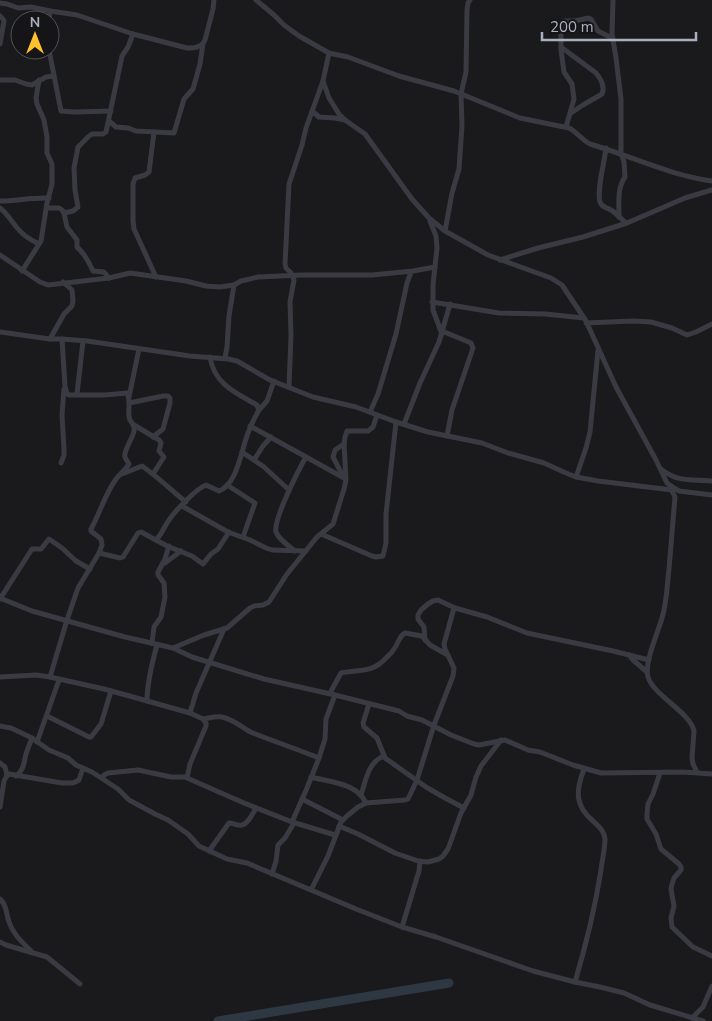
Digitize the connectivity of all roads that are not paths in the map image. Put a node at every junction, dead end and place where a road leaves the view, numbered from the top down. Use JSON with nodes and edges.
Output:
{"nodes":[{"id":1,"x":12,"y":0,"type":"edge"},
{"id":2,"x":214,"y":0,"type":"edge"},
{"id":3,"x":256,"y":0,"type":"edge"},
{"id":4,"x":470,"y":0,"type":"edge"},
{"id":5,"x":613,"y":0,"type":"edge"},
{"id":6,"x":0,"y":3,"type":"edge"},
{"id":7,"x":14,"y":7,"type":"junction"},
{"id":8,"x":45,"y":10,"type":"edge"},
{"id":9,"x":60,"y":13,"type":"edge"},
{"id":10,"x":0,"y":16,"type":"edge"},
{"id":11,"x":133,"y":34,"type":"junction"},
{"id":12,"x":612,"y":38,"type":"junction"},
{"id":13,"x":0,"y":44,"type":"edge"},
{"id":14,"x":203,"y":44,"type":"junction"},
{"id":15,"x":561,"y":47,"type":"junction"},
{"id":16,"x":329,"y":53,"type":"junction"},
{"id":17,"x":51,"y":60,"type":"edge"},
{"id":18,"x":54,"y":76,"type":"junction"},
{"id":19,"x":0,"y":80,"type":"edge"},
{"id":20,"x":39,"y":80,"type":"junction"},
{"id":21,"x":323,"y":81,"type":"junction"},
{"id":22,"x":461,"y":94,"type":"junction"},
{"id":23,"x":111,"y":111,"type":"junction"},
{"id":24,"x":312,"y":112,"type":"junction"},
{"id":25,"x":570,"y":114,"type":"junction"},
{"id":26,"x":345,"y":120,"type":"junction"},
{"id":27,"x":108,"y":121,"type":"junction"},
{"id":28,"x":566,"y":128,"type":"junction"},
{"id":29,"x":154,"y":132,"type":"junction"},
{"id":30,"x":606,"y":148,"type":"junction"},
{"id":31,"x":621,"y":153,"type":"junction"},
{"id":32,"x":712,"y":181,"type":"edge"},
{"id":33,"x":712,"y":190,"type":"edge"},
{"id":34,"x":48,"y":198,"type":"junction"},
{"id":35,"x":0,"y":201,"type":"edge"},
{"id":36,"x":0,"y":208,"type":"edge"},
{"id":37,"x":47,"y":208,"type":"junction"},
{"id":38,"x":64,"y":213,"type":"junction"},
{"id":39,"x":619,"y":216,"type":"junction"},
{"id":40,"x":429,"y":218,"type":"junction"},
{"id":41,"x":626,"y":223,"type":"junction"},
{"id":42,"x":445,"y":232,"type":"junction"},
{"id":43,"x":40,"y":244,"type":"junction"},
{"id":44,"x":0,"y":255,"type":"edge"},
{"id":45,"x":500,"y":260,"type":"junction"},
{"id":46,"x":435,"y":267,"type":"junction"},
{"id":47,"x":22,"y":271,"type":"junction"},
{"id":48,"x":411,"y":272,"type":"junction"},
{"id":49,"x":292,"y":275,"type":"junction"},
{"id":50,"x":156,"y":277,"type":"junction"},
{"id":51,"x":109,"y":278,"type":"junction"},
{"id":52,"x":63,"y":282,"type":"junction"},
{"id":53,"x":234,"y":285,"type":"junction"},
{"id":54,"x":432,"y":302,"type":"junction"},
{"id":55,"x":450,"y":304,"type":"junction"},
{"id":56,"x":585,"y":320,"type":"junction"},
{"id":57,"x":712,"y":324,"type":"edge"},
{"id":58,"x":0,"y":332,"type":"edge"},
{"id":59,"x":442,"y":333,"type":"junction"},
{"id":60,"x":50,"y":339,"type":"junction"},
{"id":61,"x":62,"y":339,"type":"junction"},
{"id":62,"x":82,"y":341,"type":"junction"},
{"id":63,"x":598,"y":348,"type":"junction"},
{"id":64,"x":139,"y":349,"type":"junction"},
{"id":65,"x":210,"y":357,"type":"junction"},
{"id":66,"x":225,"y":358,"type":"junction"},
{"id":67,"x":274,"y":381,"type":"junction"},
{"id":68,"x":65,"y":386,"type":"junction"},
{"id":69,"x":289,"y":387,"type":"junction"},
{"id":70,"x":78,"y":394,"type":"junction"},
{"id":71,"x":129,"y":400,"type":"junction"},
{"id":72,"x":258,"y":410,"type":"junction"},
{"id":73,"x":370,"y":412,"type":"junction"},
{"id":74,"x":377,"y":415,"type":"junction"},
{"id":75,"x":396,"y":422,"type":"junction"},
{"id":76,"x":404,"y":424,"type":"junction"},
{"id":77,"x":134,"y":425,"type":"junction"},
{"id":78,"x":250,"y":426,"type":"junction"},
{"id":79,"x":447,"y":436,"type":"junction"},
{"id":80,"x":153,"y":437,"type":"junction"},
{"id":81,"x":271,"y":437,"type":"junction"},
{"id":82,"x":344,"y":444,"type":"junction"},
{"id":83,"x":242,"y":452,"type":"junction"},
{"id":84,"x":306,"y":457,"type":"junction"},
{"id":85,"x":254,"y":460,"type":"junction"},
{"id":86,"x":61,"y":463,"type":"dead end"},
{"id":87,"x":660,"y":468,"type":"junction"},
{"id":88,"x":121,"y":474,"type":"junction"},
{"id":89,"x":153,"y":474,"type":"junction"},
{"id":90,"x":576,"y":477,"type":"junction"},
{"id":91,"x":345,"y":479,"type":"junction"},
{"id":92,"x":712,"y":481,"type":"edge"},
{"id":93,"x":667,"y":483,"type":"junction"},
{"id":94,"x":227,"y":485,"type":"junction"},
{"id":95,"x":289,"y":490,"type":"junction"},
{"id":96,"x":672,"y":490,"type":"junction"},
{"id":97,"x":712,"y":495,"type":"edge"},
{"id":98,"x":184,"y":504,"type":"junction"},
{"id":99,"x":229,"y":532,"type":"junction"},
{"id":100,"x":321,"y":534,"type":"junction"},
{"id":101,"x":243,"y":537,"type":"junction"},
{"id":102,"x":156,"y":540,"type":"junction"},
{"id":103,"x":169,"y":546,"type":"junction"},
{"id":104,"x":181,"y":551,"type":"junction"},
{"id":105,"x":295,"y":551,"type":"junction"},
{"id":106,"x":306,"y":551,"type":"junction"},
{"id":107,"x":99,"y":553,"type":"junction"},
{"id":108,"x":162,"y":565,"type":"junction"},
{"id":109,"x":90,"y":569,"type":"junction"},
{"id":110,"x":0,"y":598,"type":"edge"},
{"id":111,"x":454,"y":608,"type":"junction"},
{"id":112,"x":67,"y":620,"type":"junction"},
{"id":113,"x":224,"y":629,"type":"junction"},
{"id":114,"x":425,"y":640,"type":"junction"},
{"id":115,"x":154,"y":644,"type":"junction"},
{"id":116,"x":172,"y":648,"type":"junction"},
{"id":117,"x":447,"y":655,"type":"junction"},
{"id":118,"x":630,"y":655,"type":"junction"},
{"id":119,"x":649,"y":660,"type":"junction"},
{"id":120,"x":210,"y":662,"type":"junction"},
{"id":121,"x":647,"y":672,"type":"junction"},
{"id":122,"x":0,"y":677,"type":"edge"},
{"id":123,"x":50,"y":677,"type":"junction"},
{"id":124,"x":59,"y":680,"type":"junction"},
{"id":125,"x":111,"y":691,"type":"junction"},
{"id":126,"x":332,"y":694,"type":"junction"},
{"id":127,"x":147,"y":701,"type":"junction"},
{"id":128,"x":369,"y":704,"type":"junction"},
{"id":129,"x":190,"y":714,"type":"junction"},
{"id":130,"x":47,"y":716,"type":"junction"},
{"id":131,"x":203,"y":719,"type":"junction"},
{"id":132,"x":434,"y":725,"type":"junction"},
{"id":133,"x":0,"y":726,"type":"edge"},
{"id":134,"x":32,"y":738,"type":"junction"},
{"id":135,"x":501,"y":740,"type":"junction"},
{"id":136,"x":37,"y":742,"type":"junction"},
{"id":137,"x":384,"y":756,"type":"junction"},
{"id":138,"x":319,"y":758,"type":"junction"},
{"id":139,"x":0,"y":763,"type":"edge"},
{"id":140,"x":83,"y":768,"type":"junction"},
{"id":141,"x":584,"y":769,"type":"junction"},
{"id":142,"x":697,"y":772,"type":"junction"},
{"id":143,"x":660,"y":773,"type":"junction"},
{"id":144,"x":712,"y":774,"type":"edge"},
{"id":145,"x":7,"y":775,"type":"junction"},
{"id":146,"x":16,"y":776,"type":"junction"},
{"id":147,"x":187,"y":777,"type":"junction"},
{"id":148,"x":102,"y":778,"type":"junction"},
{"id":149,"x":311,"y":778,"type":"junction"},
{"id":150,"x":417,"y":780,"type":"junction"},
{"id":151,"x":361,"y":795,"type":"junction"},
{"id":152,"x":302,"y":798,"type":"junction"},
{"id":153,"x":366,"y":803,"type":"junction"},
{"id":154,"x":0,"y":806,"type":"edge"},
{"id":155,"x":256,"y":808,"type":"junction"},
{"id":156,"x":464,"y":808,"type":"junction"},
{"id":157,"x":343,"y":820,"type":"junction"},
{"id":158,"x":293,"y":822,"type":"junction"},
{"id":159,"x":339,"y":826,"type":"junction"},
{"id":160,"x":336,"y":835,"type":"junction"},
{"id":161,"x":210,"y":850,"type":"junction"},
{"id":162,"x":420,"y":861,"type":"junction"},
{"id":163,"x":272,"y":874,"type":"junction"},
{"id":164,"x":311,"y":890,"type":"junction"},
{"id":165,"x":0,"y":899,"type":"edge"},
{"id":166,"x":402,"y":926,"type":"junction"},
{"id":167,"x":0,"y":942,"type":"edge"},
{"id":168,"x":32,"y":952,"type":"junction"},
{"id":169,"x":712,"y":956,"type":"edge"},
{"id":170,"x":575,"y":982,"type":"junction"},
{"id":171,"x":80,"y":984,"type":"dead end"},
{"id":172,"x":712,"y":986,"type":"edge"},
{"id":173,"x":692,"y":1018,"type":"junction"},
{"id":174,"x":703,"y":1021,"type":"edge"}],
"edges":[{"from":1,"to":7,"type":"street"},
{"from":2,"to":14,"type":"street"},
{"from":3,"to":16,"type":"street"},
{"from":4,"to":22,"type":"street"},
{"from":5,"to":12,"type":"street"},
{"from":6,"to":7,"type":"street"},
{"from":7,"to":8,"type":"street"},
{"from":9,"to":11,"type":"street"},
{"from":10,"to":13,"type":"street"},
{"from":11,"to":14,"type":"street"},
{"from":11,"to":23,"type":"street"},
{"from":12,"to":15,"type":"street"},
{"from":12,"to":31,"type":"street"},
{"from":14,"to":29,"type":"street"},
{"from":15,"to":25,"type":"street"},
{"from":15,"to":25,"type":"street"},
{"from":16,"to":21,"type":"street"},
{"from":16,"to":22,"type":"street"},
{"from":17,"to":18,"type":"street"},
{"from":18,"to":20,"type":"street"},
{"from":18,"to":23,"type":"street"},
{"from":19,"to":20,"type":"street"},
{"from":20,"to":34,"type":"street"},
{"from":21,"to":24,"type":"street"},
{"from":21,"to":26,"type":"street"},
{"from":22,"to":28,"type":"street"},
{"from":22,"to":42,"type":"street"},
{"from":23,"to":27,"type":"street"},
{"from":24,"to":26,"type":"street"},
{"from":24,"to":49,"type":"street"},
{"from":25,"to":28,"type":"street"},
{"from":26,"to":40,"type":"street"},
{"from":27,"to":29,"type":"street"},
{"from":27,"to":38,"type":"street"},
{"from":28,"to":30,"type":"street"},
{"from":29,"to":50,"type":"street"},
{"from":30,"to":31,"type":"street"},
{"from":30,"to":39,"type":"street"},
{"from":31,"to":32,"type":"street"},
{"from":31,"to":39,"type":"street"},
{"from":33,"to":41,"type":"street"},
{"from":34,"to":35,"type":"street"},
{"from":34,"to":37,"type":"street"},
{"from":36,"to":43,"type":"street"},
{"from":37,"to":38,"type":"street"},
{"from":37,"to":43,"type":"street"},
{"from":38,"to":51,"type":"street"},
{"from":39,"to":41,"type":"street"},
{"from":40,"to":42,"type":"street"},
{"from":40,"to":46,"type":"street"},
{"from":41,"to":45,"type":"street"},
{"from":42,"to":45,"type":"street"},
{"from":43,"to":47,"type":"street"},
{"from":44,"to":47,"type":"street"},
{"from":45,"to":56,"type":"street"},
{"from":46,"to":48,"type":"street"},
{"from":46,"to":54,"type":"street"},
{"from":47,"to":52,"type":"street"},
{"from":48,"to":49,"type":"street"},
{"from":48,"to":73,"type":"street"},
{"from":49,"to":53,"type":"street"},
{"from":49,"to":69,"type":"street"},
{"from":50,"to":51,"type":"street"},
{"from":50,"to":53,"type":"street"},
{"from":51,"to":52,"type":"street"},
{"from":52,"to":60,"type":"street"},
{"from":53,"to":66,"type":"street"},
{"from":54,"to":55,"type":"street"},
{"from":54,"to":59,"type":"street"},
{"from":55,"to":56,"type":"street"},
{"from":55,"to":59,"type":"street"},
{"from":56,"to":57,"type":"street"},
{"from":56,"to":63,"type":"street"},
{"from":58,"to":60,"type":"street"},
{"from":59,"to":76,"type":"street"},
{"from":59,"to":79,"type":"street"},
{"from":60,"to":61,"type":"street"},
{"from":61,"to":62,"type":"street"},
{"from":61,"to":68,"type":"street"},
{"from":62,"to":64,"type":"street"},
{"from":62,"to":70,"type":"street"},
{"from":63,"to":87,"type":"street"},
{"from":63,"to":90,"type":"street"},
{"from":64,"to":65,"type":"street"},
{"from":64,"to":71,"type":"street"},
{"from":65,"to":66,"type":"street"},
{"from":65,"to":72,"type":"street"},
{"from":66,"to":67,"type":"street"},
{"from":67,"to":69,"type":"street"},
{"from":67,"to":72,"type":"street"},
{"from":68,"to":70,"type":"street"},
{"from":68,"to":86,"type":"street"},
{"from":69,"to":73,"type":"street"},
{"from":70,"to":71,"type":"street"},
{"from":71,"to":77,"type":"street"},
{"from":71,"to":80,"type":"street"},
{"from":72,"to":78,"type":"street"},
{"from":73,"to":74,"type":"street"},
{"from":74,"to":75,"type":"street"},
{"from":74,"to":82,"type":"street"},
{"from":75,"to":76,"type":"street"},
{"from":75,"to":100,"type":"street"},
{"from":76,"to":79,"type":"street"},
{"from":77,"to":80,"type":"street"},
{"from":77,"to":88,"type":"street"},
{"from":78,"to":81,"type":"street"},
{"from":78,"to":83,"type":"street"},
{"from":79,"to":90,"type":"street"},
{"from":80,"to":89,"type":"street"},
{"from":81,"to":84,"type":"street"},
{"from":81,"to":85,"type":"street"},
{"from":82,"to":91,"type":"street"},
{"from":82,"to":91,"type":"street"},
{"from":83,"to":85,"type":"street"},
{"from":83,"to":94,"type":"street"},
{"from":84,"to":91,"type":"street"},
{"from":84,"to":95,"type":"street"},
{"from":85,"to":95,"type":"street"},
{"from":87,"to":92,"type":"street"},
{"from":87,"to":93,"type":"street"},
{"from":88,"to":89,"type":"street"},
{"from":88,"to":107,"type":"street"},
{"from":89,"to":98,"type":"street"},
{"from":90,"to":96,"type":"street"},
{"from":91,"to":100,"type":"street"},
{"from":93,"to":96,"type":"street"},
{"from":93,"to":97,"type":"street"},
{"from":94,"to":98,"type":"street"},
{"from":94,"to":101,"type":"street"},
{"from":95,"to":105,"type":"street"},
{"from":96,"to":119,"type":"street"},
{"from":98,"to":99,"type":"street"},
{"from":98,"to":102,"type":"street"},
{"from":99,"to":101,"type":"street"},
{"from":99,"to":104,"type":"street"},
{"from":100,"to":106,"type":"street"},
{"from":101,"to":105,"type":"street"},
{"from":102,"to":103,"type":"street"},
{"from":102,"to":107,"type":"street"},
{"from":103,"to":104,"type":"street"},
{"from":103,"to":108,"type":"street"},
{"from":104,"to":108,"type":"street"},
{"from":105,"to":106,"type":"street"},
{"from":106,"to":113,"type":"street"},
{"from":107,"to":109,"type":"street"},
{"from":108,"to":115,"type":"street"},
{"from":109,"to":110,"type":"street"},
{"from":109,"to":112,"type":"street"},
{"from":110,"to":112,"type":"street"},
{"from":111,"to":114,"type":"street"},
{"from":111,"to":117,"type":"street"},
{"from":111,"to":118,"type":"street"},
{"from":112,"to":115,"type":"street"},
{"from":112,"to":123,"type":"street"},
{"from":113,"to":116,"type":"street"},
{"from":113,"to":120,"type":"street"},
{"from":114,"to":117,"type":"street"},
{"from":114,"to":126,"type":"street"},
{"from":115,"to":116,"type":"street"},
{"from":115,"to":127,"type":"street"},
{"from":116,"to":120,"type":"street"},
{"from":117,"to":132,"type":"street"},
{"from":118,"to":119,"type":"street"},
{"from":118,"to":121,"type":"street"},
{"from":119,"to":121,"type":"street"},
{"from":120,"to":126,"type":"street"},
{"from":120,"to":129,"type":"street"},
{"from":121,"to":142,"type":"street"},
{"from":122,"to":123,"type":"street"},
{"from":123,"to":124,"type":"street"},
{"from":124,"to":125,"type":"street"},
{"from":124,"to":130,"type":"street"},
{"from":125,"to":127,"type":"street"},
{"from":125,"to":130,"type":"street"},
{"from":126,"to":128,"type":"street"},
{"from":126,"to":138,"type":"street"},
{"from":127,"to":129,"type":"street"},
{"from":128,"to":132,"type":"street"},
{"from":128,"to":137,"type":"street"},
{"from":129,"to":131,"type":"street"},
{"from":130,"to":136,"type":"street"},
{"from":131,"to":138,"type":"street"},
{"from":131,"to":147,"type":"street"},
{"from":132,"to":135,"type":"street"},
{"from":132,"to":150,"type":"street"},
{"from":133,"to":134,"type":"street"},
{"from":134,"to":136,"type":"street"},
{"from":134,"to":146,"type":"street"},
{"from":135,"to":141,"type":"street"},
{"from":135,"to":156,"type":"street"},
{"from":136,"to":140,"type":"street"},
{"from":137,"to":150,"type":"street"},
{"from":137,"to":151,"type":"street"},
{"from":138,"to":149,"type":"street"},
{"from":139,"to":145,"type":"street"},
{"from":140,"to":146,"type":"street"},
{"from":140,"to":148,"type":"street"},
{"from":141,"to":143,"type":"street"},
{"from":141,"to":170,"type":"street"},
{"from":142,"to":143,"type":"street"},
{"from":142,"to":144,"type":"street"},
{"from":143,"to":169,"type":"street"},
{"from":145,"to":146,"type":"street"},
{"from":145,"to":154,"type":"street"},
{"from":147,"to":148,"type":"street"},
{"from":147,"to":155,"type":"street"},
{"from":148,"to":161,"type":"street"},
{"from":149,"to":151,"type":"street"},
{"from":149,"to":152,"type":"street"},
{"from":150,"to":153,"type":"street"},
{"from":150,"to":156,"type":"street"},
{"from":151,"to":153,"type":"street"},
{"from":152,"to":157,"type":"street"},
{"from":152,"to":158,"type":"street"},
{"from":153,"to":157,"type":"street"},
{"from":155,"to":158,"type":"street"},
{"from":155,"to":161,"type":"street"},
{"from":156,"to":162,"type":"street"},
{"from":157,"to":159,"type":"street"},
{"from":158,"to":160,"type":"street"},
{"from":158,"to":163,"type":"street"},
{"from":159,"to":160,"type":"street"},
{"from":159,"to":162,"type":"street"},
{"from":160,"to":164,"type":"street"},
{"from":161,"to":163,"type":"street"},
{"from":162,"to":166,"type":"street"},
{"from":163,"to":164,"type":"street"},
{"from":164,"to":166,"type":"street"},
{"from":165,"to":168,"type":"street"},
{"from":166,"to":170,"type":"street"},
{"from":167,"to":168,"type":"street"},
{"from":168,"to":171,"type":"street"},
{"from":170,"to":173,"type":"street"},
{"from":172,"to":173,"type":"street"},
{"from":173,"to":174,"type":"street"}]}
